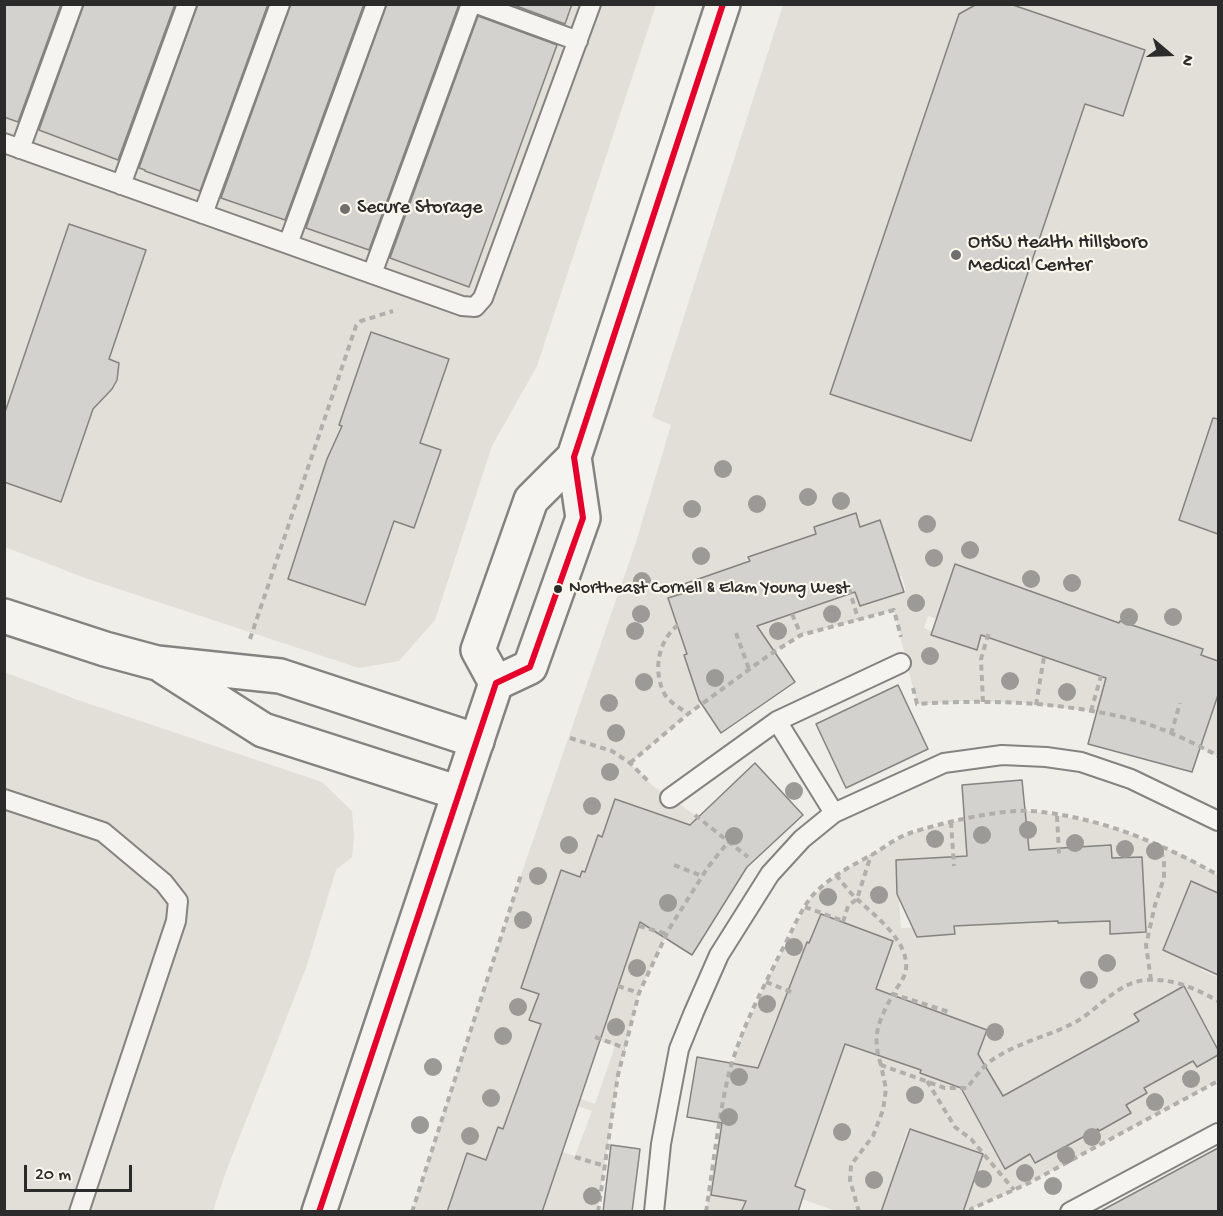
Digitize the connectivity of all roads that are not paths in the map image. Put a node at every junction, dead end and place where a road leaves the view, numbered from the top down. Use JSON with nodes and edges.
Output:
{"nodes":[{"id":1,"x":73,"y":4,"type":"edge"},
{"id":2,"x":187,"y":4,"type":"edge"},
{"id":3,"x":280,"y":4,"type":"edge"},
{"id":4,"x":376,"y":4,"type":"edge"},
{"id":5,"x":471,"y":4,"type":"edge"},
{"id":6,"x":477,"y":4,"type":"edge"},
{"id":7,"x":591,"y":4,"type":"edge"},
{"id":8,"x":723,"y":4,"type":"edge"},
{"id":9,"x":578,"y":40,"type":"junction"},
{"id":10,"x":12,"y":146,"type":"edge"},
{"id":11,"x":121,"y":185,"type":"junction"},
{"id":12,"x":203,"y":214,"type":"junction"},
{"id":13,"x":288,"y":244,"type":"junction"},
{"id":14,"x":372,"y":274,"type":"junction"},
{"id":15,"x":574,"y":457,"type":"junction"},
{"id":16,"x":4,"y":616,"type":"edge"},
{"id":17,"x":157,"y":663,"type":"junction"},
{"id":18,"x":901,"y":663,"type":"dead end"},
{"id":19,"x":496,"y":683,"type":"junction"},
{"id":20,"x":777,"y":721,"type":"junction"},
{"id":21,"x":477,"y":741,"type":"junction"},
{"id":22,"x":459,"y":794,"type":"junction"},
{"id":23,"x":670,"y":798,"type":"dead end"},
{"id":24,"x":4,"y":799,"type":"edge"},
{"id":25,"x":834,"y":813,"type":"junction"},
{"id":26,"x":1218,"y":821,"type":"edge"},
{"id":27,"x":1218,"y":1133,"type":"edge"},
{"id":28,"x":79,"y":1212,"type":"edge"},
{"id":29,"x":319,"y":1212,"type":"edge"},
{"id":30,"x":654,"y":1212,"type":"edge"},
{"id":31,"x":1070,"y":1212,"type":"edge"}],
"edges":[{"from":1,"to":10,"type":"lane"},
{"from":2,"to":11,"type":"lane"},
{"from":3,"to":12,"type":"lane"},
{"from":4,"to":13,"type":"lane"},
{"from":5,"to":14,"type":"lane"},
{"from":6,"to":9,"type":"lane"},
{"from":7,"to":9,"type":"lane"},
{"from":8,"to":15,"type":"main road"},
{"from":9,"to":14,"type":"lane"},
{"from":10,"to":11,"type":"lane"},
{"from":11,"to":12,"type":"lane"},
{"from":12,"to":13,"type":"lane"},
{"from":13,"to":14,"type":"lane"},
{"from":15,"to":19,"type":"main road"},
{"from":15,"to":19,"type":"main road"},
{"from":16,"to":17,"type":"main road"},
{"from":17,"to":21,"type":"main road"},
{"from":17,"to":22,"type":"main road"},
{"from":18,"to":20,"type":"lane"},
{"from":19,"to":21,"type":"main road"},
{"from":20,"to":23,"type":"lane"},
{"from":20,"to":25,"type":"lane"},
{"from":21,"to":22,"type":"main road"},
{"from":22,"to":29,"type":"main road"},
{"from":24,"to":28,"type":"lane"},
{"from":25,"to":26,"type":"lane"},
{"from":25,"to":30,"type":"lane"},
{"from":27,"to":31,"type":"lane"}]}
